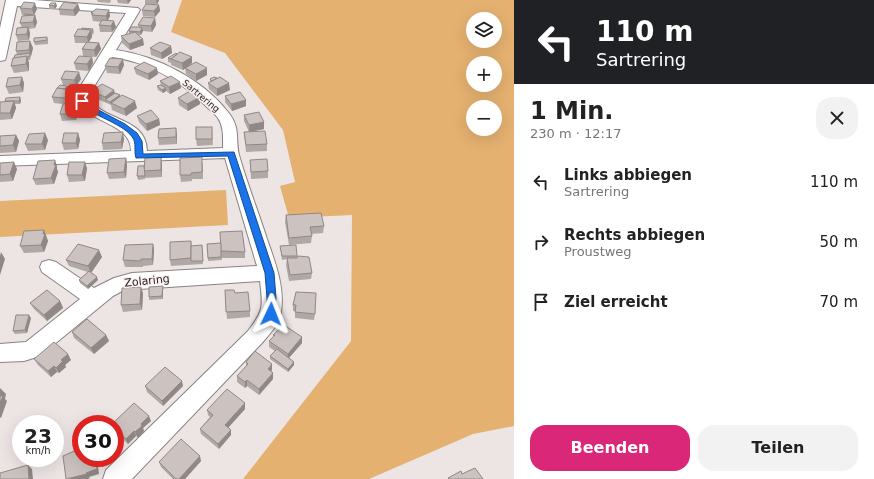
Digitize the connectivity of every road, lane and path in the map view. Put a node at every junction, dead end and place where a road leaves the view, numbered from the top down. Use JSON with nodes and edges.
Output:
{"nodes":[{"id":1,"x":12,"y":1,"type":"edge"},
{"id":2,"x":108,"y":54,"type":"junction"},
{"id":3,"x":0,"y":57,"type":"edge"},
{"id":4,"x":231,"y":154,"type":"junction"},
{"id":5,"x":139,"y":156,"type":"junction"},
{"id":6,"x":0,"y":161,"type":"edge"},
{"id":7,"x":49,"y":267,"type":"dead end"},
{"id":8,"x":270,"y":273,"type":"junction"},
{"id":9,"x":95,"y":299,"type":"junction"},
{"id":10,"x":0,"y":353,"type":"edge"},
{"id":11,"x":115,"y":479,"type":"edge"}],
"edges":[{"from":1,"to":2,"type":"street"},
{"from":1,"to":3,"type":"street"},
{"from":2,"to":4,"type":"street","name":"Sartrering"},
{"from":2,"to":5,"type":"street"},
{"from":4,"to":5,"type":"street"},
{"from":4,"to":8,"type":"street"},
{"from":5,"to":6,"type":"street"},
{"from":7,"to":9,"type":"street"},
{"from":8,"to":9,"type":"street","name":"Zolaring"},
{"from":8,"to":11,"type":"street"},
{"from":9,"to":10,"type":"street","name":"Zolaring"}]}
